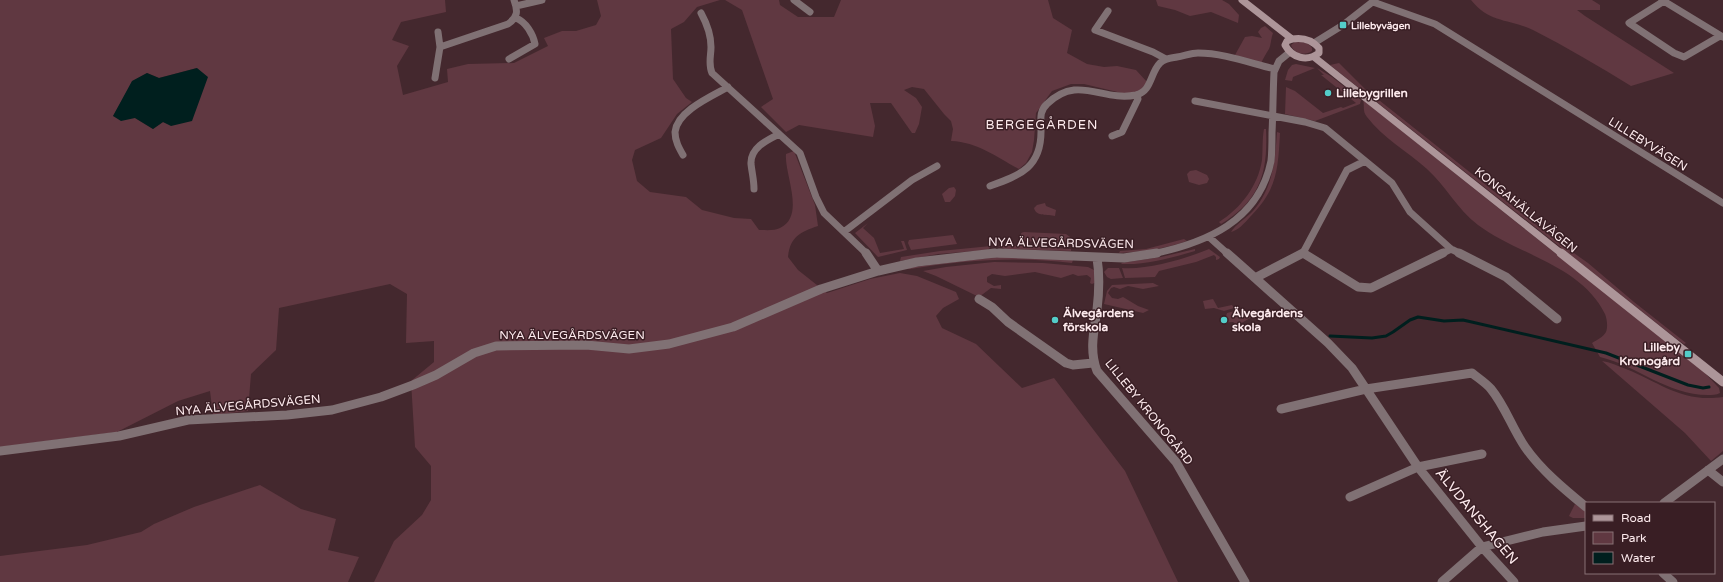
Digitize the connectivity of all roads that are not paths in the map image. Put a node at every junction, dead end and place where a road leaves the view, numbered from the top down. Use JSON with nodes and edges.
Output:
{"nodes":[{"id":1,"x":542,"y":0,"type":"edge"},
{"id":2,"x":794,"y":0,"type":"edge"},
{"id":3,"x":1242,"y":0,"type":"edge"},
{"id":4,"x":1663,"y":0,"type":"edge"},
{"id":5,"x":1374,"y":1,"type":"edge"},
{"id":6,"x":515,"y":3,"type":"edge"},
{"id":7,"x":1108,"y":11,"type":"dead end"},
{"id":8,"x":810,"y":12,"type":"dead end"},
{"id":9,"x":701,"y":13,"type":"dead end"},
{"id":10,"x":516,"y":18,"type":"junction"},
{"id":11,"x":438,"y":32,"type":"dead end"},
{"id":12,"x":1722,"y":36,"type":"edge"},
{"id":13,"x":1292,"y":39,"type":"junction"},
{"id":14,"x":1314,"y":43,"type":"junction"},
{"id":15,"x":440,"y":47,"type":"junction"},
{"id":16,"x":1290,"y":52,"type":"junction"},
{"id":17,"x":1314,"y":57,"type":"junction"},
{"id":18,"x":509,"y":59,"type":"dead end"},
{"id":19,"x":1166,"y":59,"type":"junction"},
{"id":20,"x":1275,"y":69,"type":"junction"},
{"id":21,"x":435,"y":78,"type":"dead end"},
{"id":22,"x":728,"y":87,"type":"junction"},
{"id":23,"x":1137,"y":95,"type":"junction"},
{"id":24,"x":1195,"y":101,"type":"dead end"},
{"id":25,"x":1272,"y":116,"type":"junction"},
{"id":26,"x":779,"y":134,"type":"junction"},
{"id":27,"x":1112,"y":136,"type":"dead end"},
{"id":28,"x":683,"y":156,"type":"dead end"},
{"id":29,"x":1365,"y":161,"type":"junction"},
{"id":30,"x":937,"y":166,"type":"dead end"},
{"id":31,"x":990,"y":186,"type":"dead end"},
{"id":32,"x":754,"y":189,"type":"dead end"},
{"id":33,"x":1723,"y":203,"type":"edge"},
{"id":34,"x":845,"y":231,"type":"junction"},
{"id":35,"x":1209,"y":237,"type":"junction"},
{"id":36,"x":1451,"y":249,"type":"junction"},
{"id":37,"x":1303,"y":253,"type":"junction"},
{"id":38,"x":1097,"y":258,"type":"junction"},
{"id":39,"x":878,"y":270,"type":"junction"},
{"id":40,"x":1255,"y":278,"type":"junction"},
{"id":41,"x":979,"y":299,"type":"dead end"},
{"id":42,"x":1557,"y":319,"type":"dead end"},
{"id":43,"x":1093,"y":363,"type":"junction"},
{"id":44,"x":1723,"y":382,"type":"edge"},
{"id":45,"x":1366,"y":389,"type":"junction"},
{"id":46,"x":1281,"y":409,"type":"dead end"},
{"id":47,"x":0,"y":451,"type":"edge"},
{"id":48,"x":1482,"y":454,"type":"dead end"},
{"id":49,"x":1723,"y":459,"type":"edge"},
{"id":50,"x":1418,"y":467,"type":"junction"},
{"id":51,"x":1708,"y":470,"type":"junction"},
{"id":52,"x":1723,"y":482,"type":"edge"},
{"id":53,"x":1350,"y":497,"type":"dead end"},
{"id":54,"x":1665,"y":502,"type":"edge"},
{"id":55,"x":1585,"y":506,"type":"edge"},
{"id":56,"x":1585,"y":526,"type":"edge"},
{"id":57,"x":1482,"y":547,"type":"junction"},
{"id":58,"x":1664,"y":574,"type":"edge"},
{"id":59,"x":1246,"y":582,"type":"edge"},
{"id":60,"x":1442,"y":582,"type":"edge"},
{"id":61,"x":1514,"y":582,"type":"edge"},
{"id":62,"x":1673,"y":582,"type":"edge"}],
"edges":[{"from":1,"to":6,"type":"street"},
{"from":2,"to":8,"type":"street"},
{"from":3,"to":13,"type":"street"},
{"from":4,"to":12,"type":"street"},
{"from":4,"to":12,"type":"street"},
{"from":5,"to":14,"type":"street","name":"LILLEBYVÄGEN"},
{"from":5,"to":33,"type":"street","name":"LILLEBYVÄGEN"},
{"from":6,"to":10,"type":"street"},
{"from":7,"to":19,"type":"street"},
{"from":9,"to":22,"type":"street"},
{"from":10,"to":15,"type":"street"},
{"from":10,"to":18,"type":"street"},
{"from":11,"to":15,"type":"street"},
{"from":13,"to":14,"type":"street"},
{"from":13,"to":16,"type":"street"},
{"from":14,"to":17,"type":"street"},
{"from":15,"to":21,"type":"street"},
{"from":16,"to":17,"type":"street"},
{"from":16,"to":20,"type":"street"},
{"from":17,"to":44,"type":"street","name":"KONGAHÄLLAVÄGEN"},
{"from":19,"to":20,"type":"street"},
{"from":19,"to":23,"type":"street"},
{"from":20,"to":25,"type":"street","name":"NYA ÄLVEGÅRDSVÄGEN"},
{"from":22,"to":26,"type":"street"},
{"from":22,"to":28,"type":"street"},
{"from":23,"to":27,"type":"street"},
{"from":23,"to":31,"type":"street"},
{"from":24,"to":25,"type":"street"},
{"from":25,"to":29,"type":"street"},
{"from":25,"to":35,"type":"street","name":"NYA ÄLVEGÅRDSVÄGEN"},
{"from":26,"to":32,"type":"street"},
{"from":26,"to":34,"type":"street"},
{"from":29,"to":36,"type":"street"},
{"from":29,"to":37,"type":"street"},
{"from":30,"to":34,"type":"street"},
{"from":34,"to":39,"type":"street"},
{"from":35,"to":38,"type":"street","name":"NYA ÄLVEGÅRDSVÄGEN"},
{"from":35,"to":40,"type":"street","name":"ÄLVDANSHAGEN"},
{"from":36,"to":37,"type":"street"},
{"from":36,"to":42,"type":"street"},
{"from":37,"to":40,"type":"street"},
{"from":38,"to":39,"type":"street","name":"NYA ÄLVEGÅRDSVÄGEN"},
{"from":38,"to":43,"type":"street","name":"LILLEBY KRONOGÅRD"},
{"from":39,"to":47,"type":"street","name":"NYA ÄLVEGÅRDSVÄGEN"},
{"from":40,"to":45,"type":"street","name":"ÄLVDANSHAGEN"},
{"from":41,"to":43,"type":"street","name":"LILLEBY KRONOGÅRD"},
{"from":43,"to":59,"type":"street","name":"LILLEBY KRONOGÅRD"},
{"from":45,"to":46,"type":"street"},
{"from":45,"to":50,"type":"street","name":"ÄLVDANSHAGEN"},
{"from":45,"to":55,"type":"street"},
{"from":48,"to":50,"type":"street","name":"ÄLVDANSHAGEN"},
{"from":49,"to":51,"type":"street"},
{"from":50,"to":53,"type":"street","name":"ÄLVDANSHAGEN"},
{"from":50,"to":57,"type":"street","name":"ÄLVDANSHAGEN"},
{"from":51,"to":52,"type":"street"},
{"from":51,"to":54,"type":"street"},
{"from":56,"to":57,"type":"street"},
{"from":57,"to":60,"type":"street"},
{"from":57,"to":61,"type":"street","name":"ÄLVDANSHAGEN"},
{"from":58,"to":62,"type":"street"}]}
